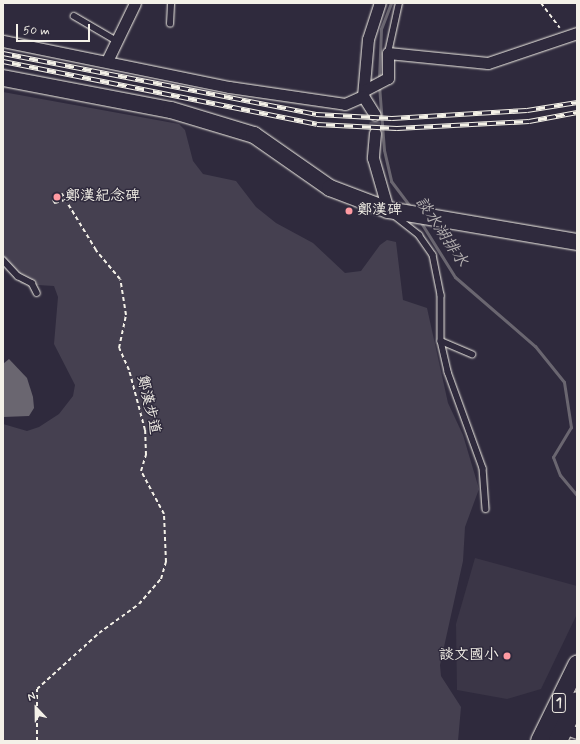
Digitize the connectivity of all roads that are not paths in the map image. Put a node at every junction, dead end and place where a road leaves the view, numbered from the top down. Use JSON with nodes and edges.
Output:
{"nodes":[{"id":1,"x":135,"y":3,"type":"edge"},
{"id":2,"x":172,"y":3,"type":"edge"},
{"id":3,"x":380,"y":3,"type":"edge"},
{"id":4,"x":399,"y":3,"type":"edge"},
{"id":5,"x":74,"y":16,"type":"dead end"},
{"id":6,"x":170,"y":24,"type":"dead end"},
{"id":7,"x":577,"y":33,"type":"edge"},
{"id":8,"x":3,"y":40,"type":"edge"},
{"id":9,"x":117,"y":41,"type":"junction"},
{"id":10,"x":388,"y":53,"type":"junction"},
{"id":11,"x":107,"y":61,"type":"junction"},
{"id":12,"x":3,"y":78,"type":"edge"},
{"id":13,"x":366,"y":90,"type":"junction"},
{"id":14,"x":375,"y":115,"type":"tunnel mouth"},
{"id":15,"x":375,"y":133,"type":"tunnel mouth"},
{"id":16,"x":388,"y":210,"type":"junction"},
{"id":17,"x":577,"y":242,"type":"edge"},
{"id":18,"x":3,"y":260,"type":"edge"},
{"id":19,"x":37,"y":293,"type":"dead end"},
{"id":20,"x":441,"y":340,"type":"junction"},
{"id":21,"x":472,"y":354,"type":"dead end"},
{"id":22,"x":486,"y":509,"type":"dead end"},
{"id":23,"x":577,"y":665,"type":"edge"},
{"id":24,"x":577,"y":701,"type":"edge"},
{"id":25,"x":562,"y":731,"type":"edge"},
{"id":26,"x":540,"y":741,"type":"edge"}],
"edges":[{"from":1,"to":9,"type":"street"},
{"from":2,"to":6,"type":"lane"},
{"from":3,"to":13,"type":"street"},
{"from":4,"to":10,"type":"lane"},
{"from":5,"to":9,"type":"lane"},
{"from":7,"to":10,"type":"street"},
{"from":8,"to":11,"type":"street"},
{"from":9,"to":11,"type":"street"},
{"from":10,"to":13,"type":"street"},
{"from":11,"to":13,"type":"street"},
{"from":12,"to":16,"type":"street"},
{"from":13,"to":14,"type":"street"},
{"from":15,"to":16,"type":"street"},
{"from":16,"to":17,"type":"street"},
{"from":16,"to":20,"type":"lane"},
{"from":18,"to":19,"type":"lane"},
{"from":20,"to":21,"type":"lane"},
{"from":20,"to":22,"type":"lane"},
{"from":23,"to":25,"type":"main road","number":"1"},
{"from":24,"to":25,"type":"main road","number":"1"},
{"from":25,"to":26,"type":"main road","number":"1"}]}
